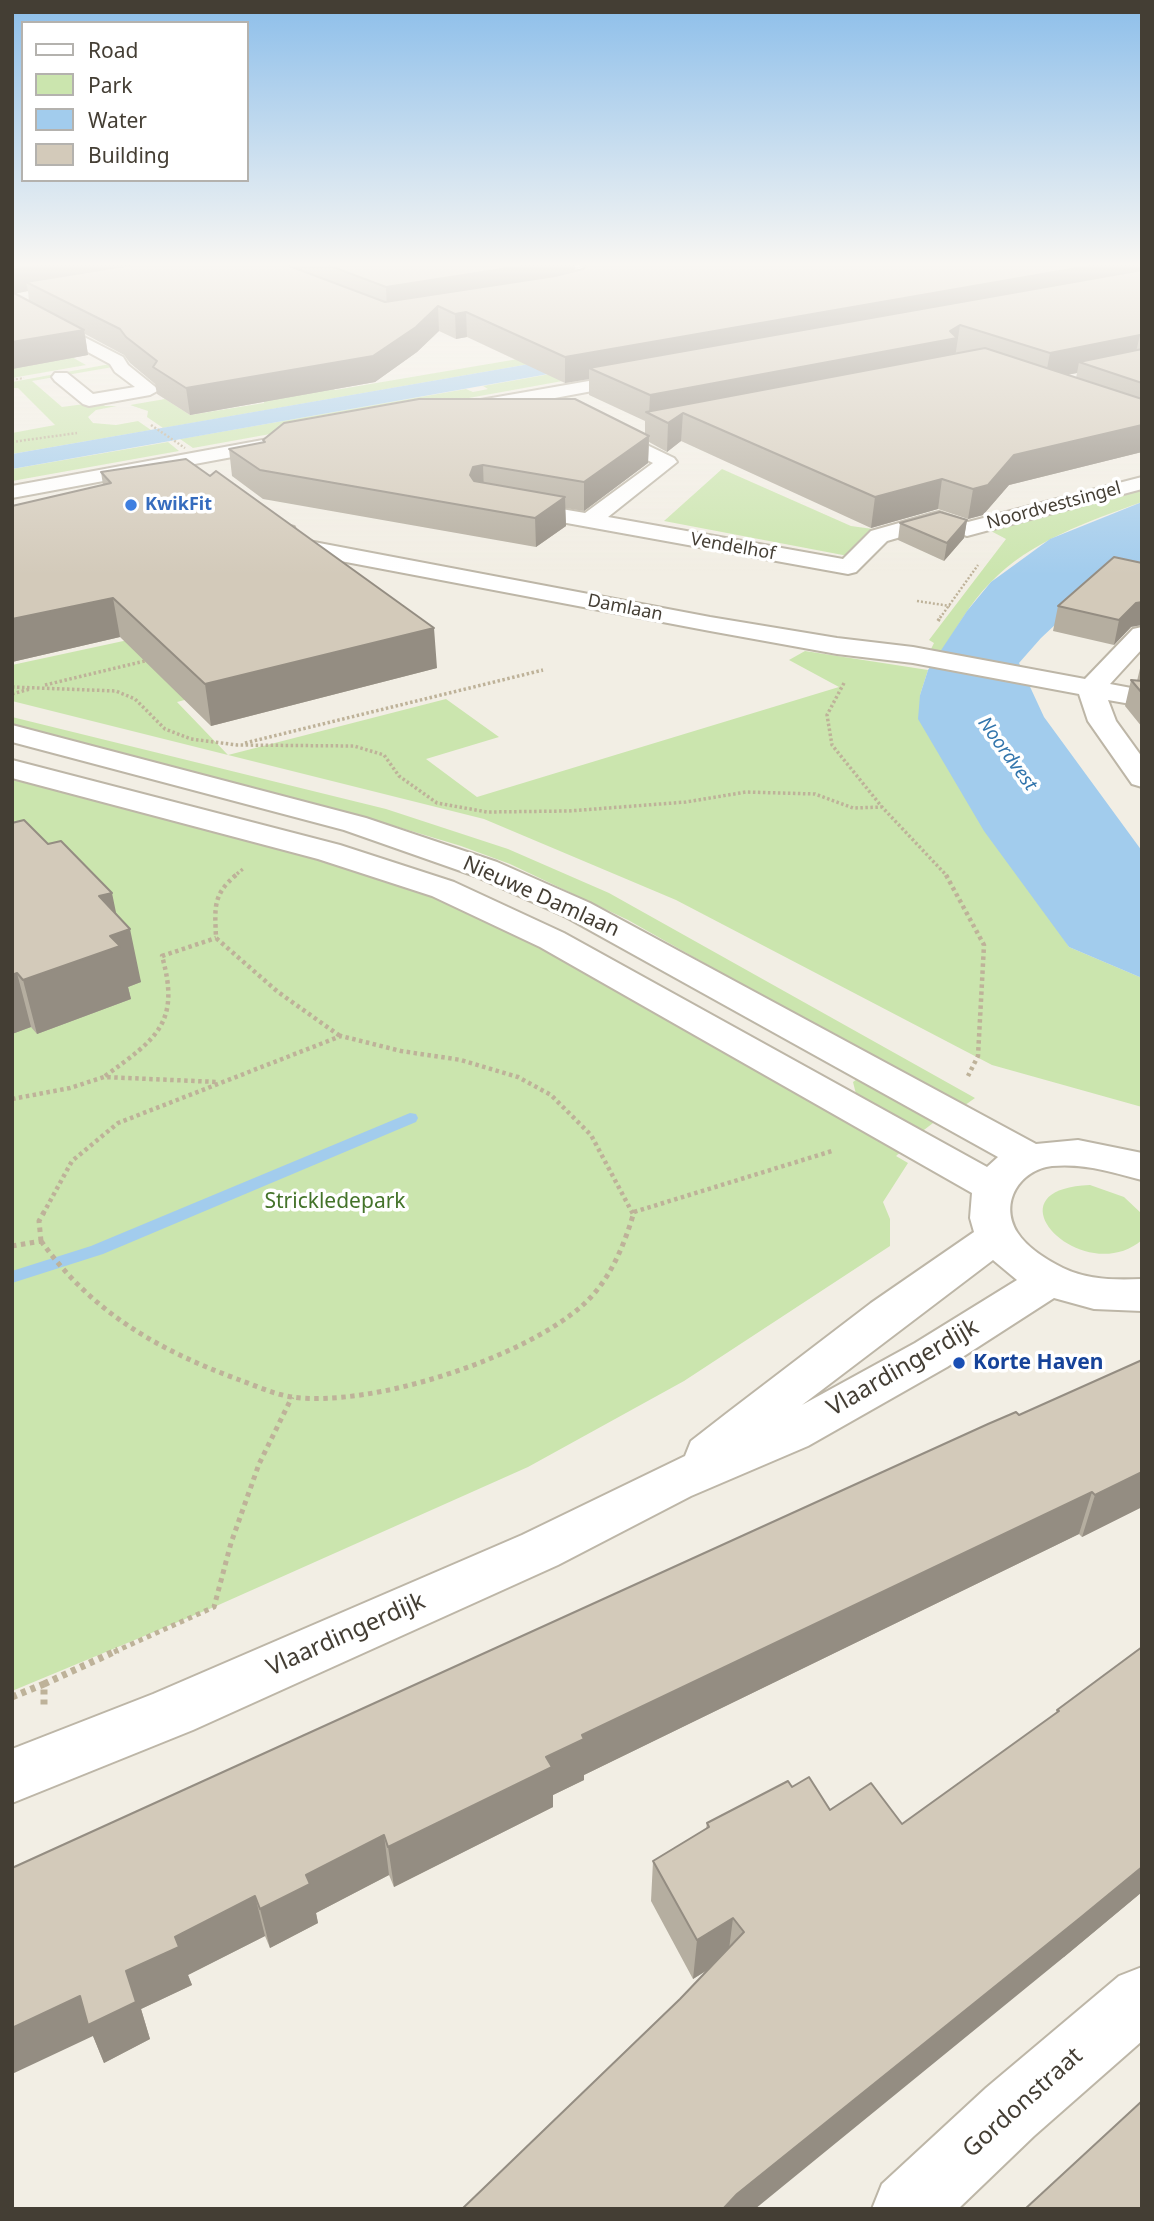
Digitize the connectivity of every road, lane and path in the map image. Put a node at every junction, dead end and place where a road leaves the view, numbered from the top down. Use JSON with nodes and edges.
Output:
{"nodes":[{"id":1,"x":121,"y":368,"type":"edge"},
{"id":2,"x":658,"y":374,"type":"edge"},
{"id":3,"x":61,"y":377,"type":"dead end"},
{"id":4,"x":538,"y":396,"type":"junction"},
{"id":5,"x":564,"y":409,"type":"edge"},
{"id":6,"x":456,"y":411,"type":"edge"},
{"id":7,"x":585,"y":421,"type":"edge"},
{"id":8,"x":151,"y":425,"type":"dead end"},
{"id":9,"x":644,"y":432,"type":"edge"},
{"id":10,"x":617,"y":438,"type":"junction"},
{"id":11,"x":291,"y":441,"type":"edge"},
{"id":12,"x":190,"y":454,"type":"junction"},
{"id":13,"x":106,"y":475,"type":"junction"},
{"id":14,"x":215,"y":478,"type":"edge"},
{"id":15,"x":1142,"y":483,"type":"edge"},
{"id":16,"x":124,"y":491,"type":"edge"},
{"id":17,"x":12,"y":492,"type":"edge"},
{"id":18,"x":497,"y":505,"type":"edge"},
{"id":19,"x":266,"y":515,"type":"edge"},
{"id":20,"x":589,"y":521,"type":"junction"},
{"id":21,"x":967,"y":528,"type":"junction"},
{"id":22,"x":917,"y":601,"type":"dead end"},
{"id":23,"x":950,"y":606,"type":"junction"},
{"id":24,"x":1142,"y":634,"type":"edge"},
{"id":25,"x":877,"y":651,"type":"junction"},
{"id":26,"x":913,"y":655,"type":"junction"},
{"id":27,"x":157,"y":658,"type":"edge"},
{"id":28,"x":543,"y":670,"type":"dead end"},
{"id":29,"x":12,"y":687,"type":"edge"},
{"id":30,"x":38,"y":687,"type":"junction"},
{"id":31,"x":1091,"y":689,"type":"junction"},
{"id":32,"x":12,"y":694,"type":"edge"},
{"id":33,"x":1142,"y":698,"type":"edge"},
{"id":34,"x":12,"y":733,"type":"edge"},
{"id":35,"x":237,"y":745,"type":"junction"},
{"id":36,"x":224,"y":749,"type":"dead end"},
{"id":37,"x":12,"y":769,"type":"edge"},
{"id":38,"x":1142,"y":778,"type":"edge"},
{"id":39,"x":882,"y":807,"type":"junction"},
{"id":40,"x":224,"y":885,"type":"dead end"},
{"id":41,"x":216,"y":938,"type":"junction"},
{"id":42,"x":341,"y":1036,"type":"junction"},
{"id":43,"x":104,"y":1077,"type":"junction"},
{"id":44,"x":221,"y":1082,"type":"junction"},
{"id":45,"x":965,"y":1082,"type":"dead end"},
{"id":46,"x":12,"y":1099,"type":"edge"},
{"id":47,"x":821,"y":1144,"type":"dead end"},
{"id":48,"x":832,"y":1151,"type":"junction"},
{"id":49,"x":844,"y":1157,"type":"dead end"},
{"id":50,"x":1031,"y":1158,"type":"junction"},
{"id":51,"x":1142,"y":1167,"type":"edge"},
{"id":52,"x":994,"y":1188,"type":"junction"},
{"id":53,"x":634,"y":1212,"type":"junction"},
{"id":54,"x":998,"y":1236,"type":"junction"},
{"id":55,"x":41,"y":1241,"type":"junction"},
{"id":56,"x":12,"y":1246,"type":"edge"},
{"id":57,"x":1050,"y":1280,"type":"junction"},
{"id":58,"x":1142,"y":1295,"type":"edge"},
{"id":59,"x":292,"y":1397,"type":"junction"},
{"id":60,"x":674,"y":1482,"type":"junction"},
{"id":61,"x":44,"y":1684,"type":"dead end"},
{"id":62,"x":12,"y":1776,"type":"edge"},
{"id":63,"x":1142,"y":1999,"type":"edge"},
{"id":64,"x":906,"y":2209,"type":"edge"}],
"edges":[{"from":1,"to":3,"type":"street"},
{"from":2,"to":4,"type":"street"},
{"from":4,"to":5,"type":"street"},
{"from":4,"to":6,"type":"street"},
{"from":7,"to":10,"type":"street"},
{"from":8,"to":12,"type":"path","bridge":true},
{"from":9,"to":10,"type":"street"},
{"from":10,"to":20,"type":"street"},
{"from":11,"to":12,"type":"street"},
{"from":12,"to":13,"type":"street"},
{"from":12,"to":14,"type":"street"},
{"from":13,"to":16,"type":"street"},
{"from":13,"to":17,"type":"street"},
{"from":15,"to":21,"type":"street","name":"Noordvestsingel"},
{"from":18,"to":20,"type":"street","name":"Vendelhof"},
{"from":19,"to":25,"type":"street","name":"Damlaan"},
{"from":20,"to":21,"type":"street","name":"Vendelhof"},
{"from":21,"to":23,"type":"path"},
{"from":22,"to":23,"type":"path"},
{"from":23,"to":26,"type":"path"},
{"from":24,"to":31,"type":"street"},
{"from":25,"to":26,"type":"street","name":"Damlaan"},
{"from":25,"to":39,"type":"path"},
{"from":26,"to":31,"type":"street","name":"Damlaan"},
{"from":27,"to":30,"type":"path"},
{"from":28,"to":35,"type":"path"},
{"from":29,"to":30,"type":"path"},
{"from":30,"to":32,"type":"path"},
{"from":30,"to":35,"type":"path"},
{"from":31,"to":33,"type":"street","name":"Damlaan"},
{"from":31,"to":38,"type":"street"},
{"from":34,"to":50,"type":"street","name":"Nieuwe Damlaan"},
{"from":35,"to":36,"type":"path"},
{"from":35,"to":39,"type":"path"},
{"from":37,"to":52,"type":"street","name":"Nieuwe Damlaan"},
{"from":39,"to":45,"type":"path"},
{"from":40,"to":41,"type":"path"},
{"from":41,"to":42,"type":"path"},
{"from":41,"to":43,"type":"path"},
{"from":42,"to":44,"type":"path"},
{"from":42,"to":53,"type":"path"},
{"from":43,"to":44,"type":"path"},
{"from":43,"to":46,"type":"path"},
{"from":44,"to":55,"type":"path"},
{"from":47,"to":48,"type":"path"},
{"from":48,"to":49,"type":"path"},
{"from":48,"to":53,"type":"path"},
{"from":50,"to":51,"type":"street"},
{"from":50,"to":52,"type":"street"},
{"from":52,"to":54,"type":"street"},
{"from":53,"to":59,"type":"path"},
{"from":54,"to":57,"type":"street"},
{"from":54,"to":60,"type":"street","name":"Vlaardingerdijk"},
{"from":55,"to":56,"type":"path"},
{"from":55,"to":59,"type":"path"},
{"from":57,"to":58,"type":"street"},
{"from":57,"to":60,"type":"street","name":"Vlaardingerdijk"},
{"from":59,"to":61,"type":"path"},
{"from":60,"to":62,"type":"street","name":"Vlaardingerdijk"},
{"from":63,"to":64,"type":"street","name":"Gordonstraat"}]}
